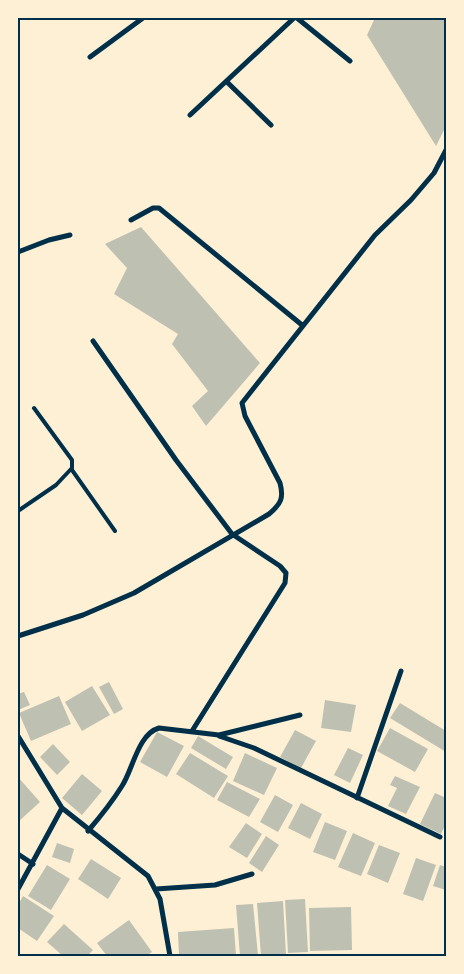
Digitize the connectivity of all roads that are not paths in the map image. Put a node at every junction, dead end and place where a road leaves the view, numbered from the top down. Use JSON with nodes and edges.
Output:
{"nodes":[{"id":1,"x":144,"y":18,"type":"edge"},
{"id":2,"x":295,"y":18,"type":"edge"},
{"id":3,"x":90,"y":57,"type":"dead end"},
{"id":4,"x":350,"y":61,"type":"dead end"},
{"id":5,"x":227,"y":82,"type":"junction"},
{"id":6,"x":190,"y":115,"type":"dead end"},
{"id":7,"x":271,"y":125,"type":"dead end"},
{"id":8,"x":446,"y":150,"type":"edge"},
{"id":9,"x":131,"y":220,"type":"dead end"},
{"id":10,"x":70,"y":235,"type":"dead end"},
{"id":11,"x":18,"y":252,"type":"edge"},
{"id":12,"x":302,"y":325,"type":"junction"},
{"id":13,"x":93,"y":341,"type":"dead end"},
{"id":14,"x":34,"y":408,"type":"dead end"},
{"id":15,"x":72,"y":470,"type":"junction"},
{"id":16,"x":18,"y":511,"type":"edge"},
{"id":17,"x":115,"y":532,"type":"dead end"},
{"id":18,"x":232,"y":534,"type":"junction"},
{"id":19,"x":18,"y":636,"type":"edge"},
{"id":20,"x":401,"y":671,"type":"dead end"},
{"id":21,"x":300,"y":715,"type":"dead end"},
{"id":22,"x":192,"y":731,"type":"junction"},
{"id":23,"x":219,"y":735,"type":"junction"},
{"id":24,"x":18,"y":736,"type":"edge"},
{"id":25,"x":357,"y":798,"type":"junction"},
{"id":26,"x":62,"y":808,"type":"junction"},
{"id":27,"x":88,"y":830,"type":"junction"},
{"id":28,"x":440,"y":837,"type":"dead end"},
{"id":29,"x":18,"y":854,"type":"edge"},
{"id":30,"x":33,"y":864,"type":"junction"},
{"id":31,"x":252,"y":874,"type":"dead end"},
{"id":32,"x":18,"y":889,"type":"edge"},
{"id":33,"x":156,"y":889,"type":"junction"},
{"id":34,"x":170,"y":956,"type":"edge"}],
"edges":[{"from":1,"to":3,"type":"street"},
{"from":2,"to":4,"type":"street"},
{"from":2,"to":5,"type":"street"},
{"from":5,"to":6,"type":"street"},
{"from":5,"to":7,"type":"street"},
{"from":8,"to":12,"type":"street"},
{"from":9,"to":12,"type":"street"},
{"from":10,"to":11,"type":"street"},
{"from":12,"to":18,"type":"street"},
{"from":13,"to":18,"type":"street"},
{"from":14,"to":15,"type":"lane"},
{"from":15,"to":16,"type":"lane"},
{"from":15,"to":17,"type":"lane"},
{"from":18,"to":19,"type":"street"},
{"from":18,"to":22,"type":"street"},
{"from":20,"to":25,"type":"street"},
{"from":21,"to":23,"type":"street"},
{"from":22,"to":23,"type":"street"},
{"from":22,"to":27,"type":"street"},
{"from":23,"to":25,"type":"street"},
{"from":24,"to":26,"type":"street"},
{"from":25,"to":28,"type":"street"},
{"from":26,"to":27,"type":"street"},
{"from":26,"to":30,"type":"street"},
{"from":27,"to":33,"type":"street"},
{"from":29,"to":30,"type":"street"},
{"from":30,"to":32,"type":"street"},
{"from":31,"to":33,"type":"street"},
{"from":33,"to":34,"type":"street"}]}
